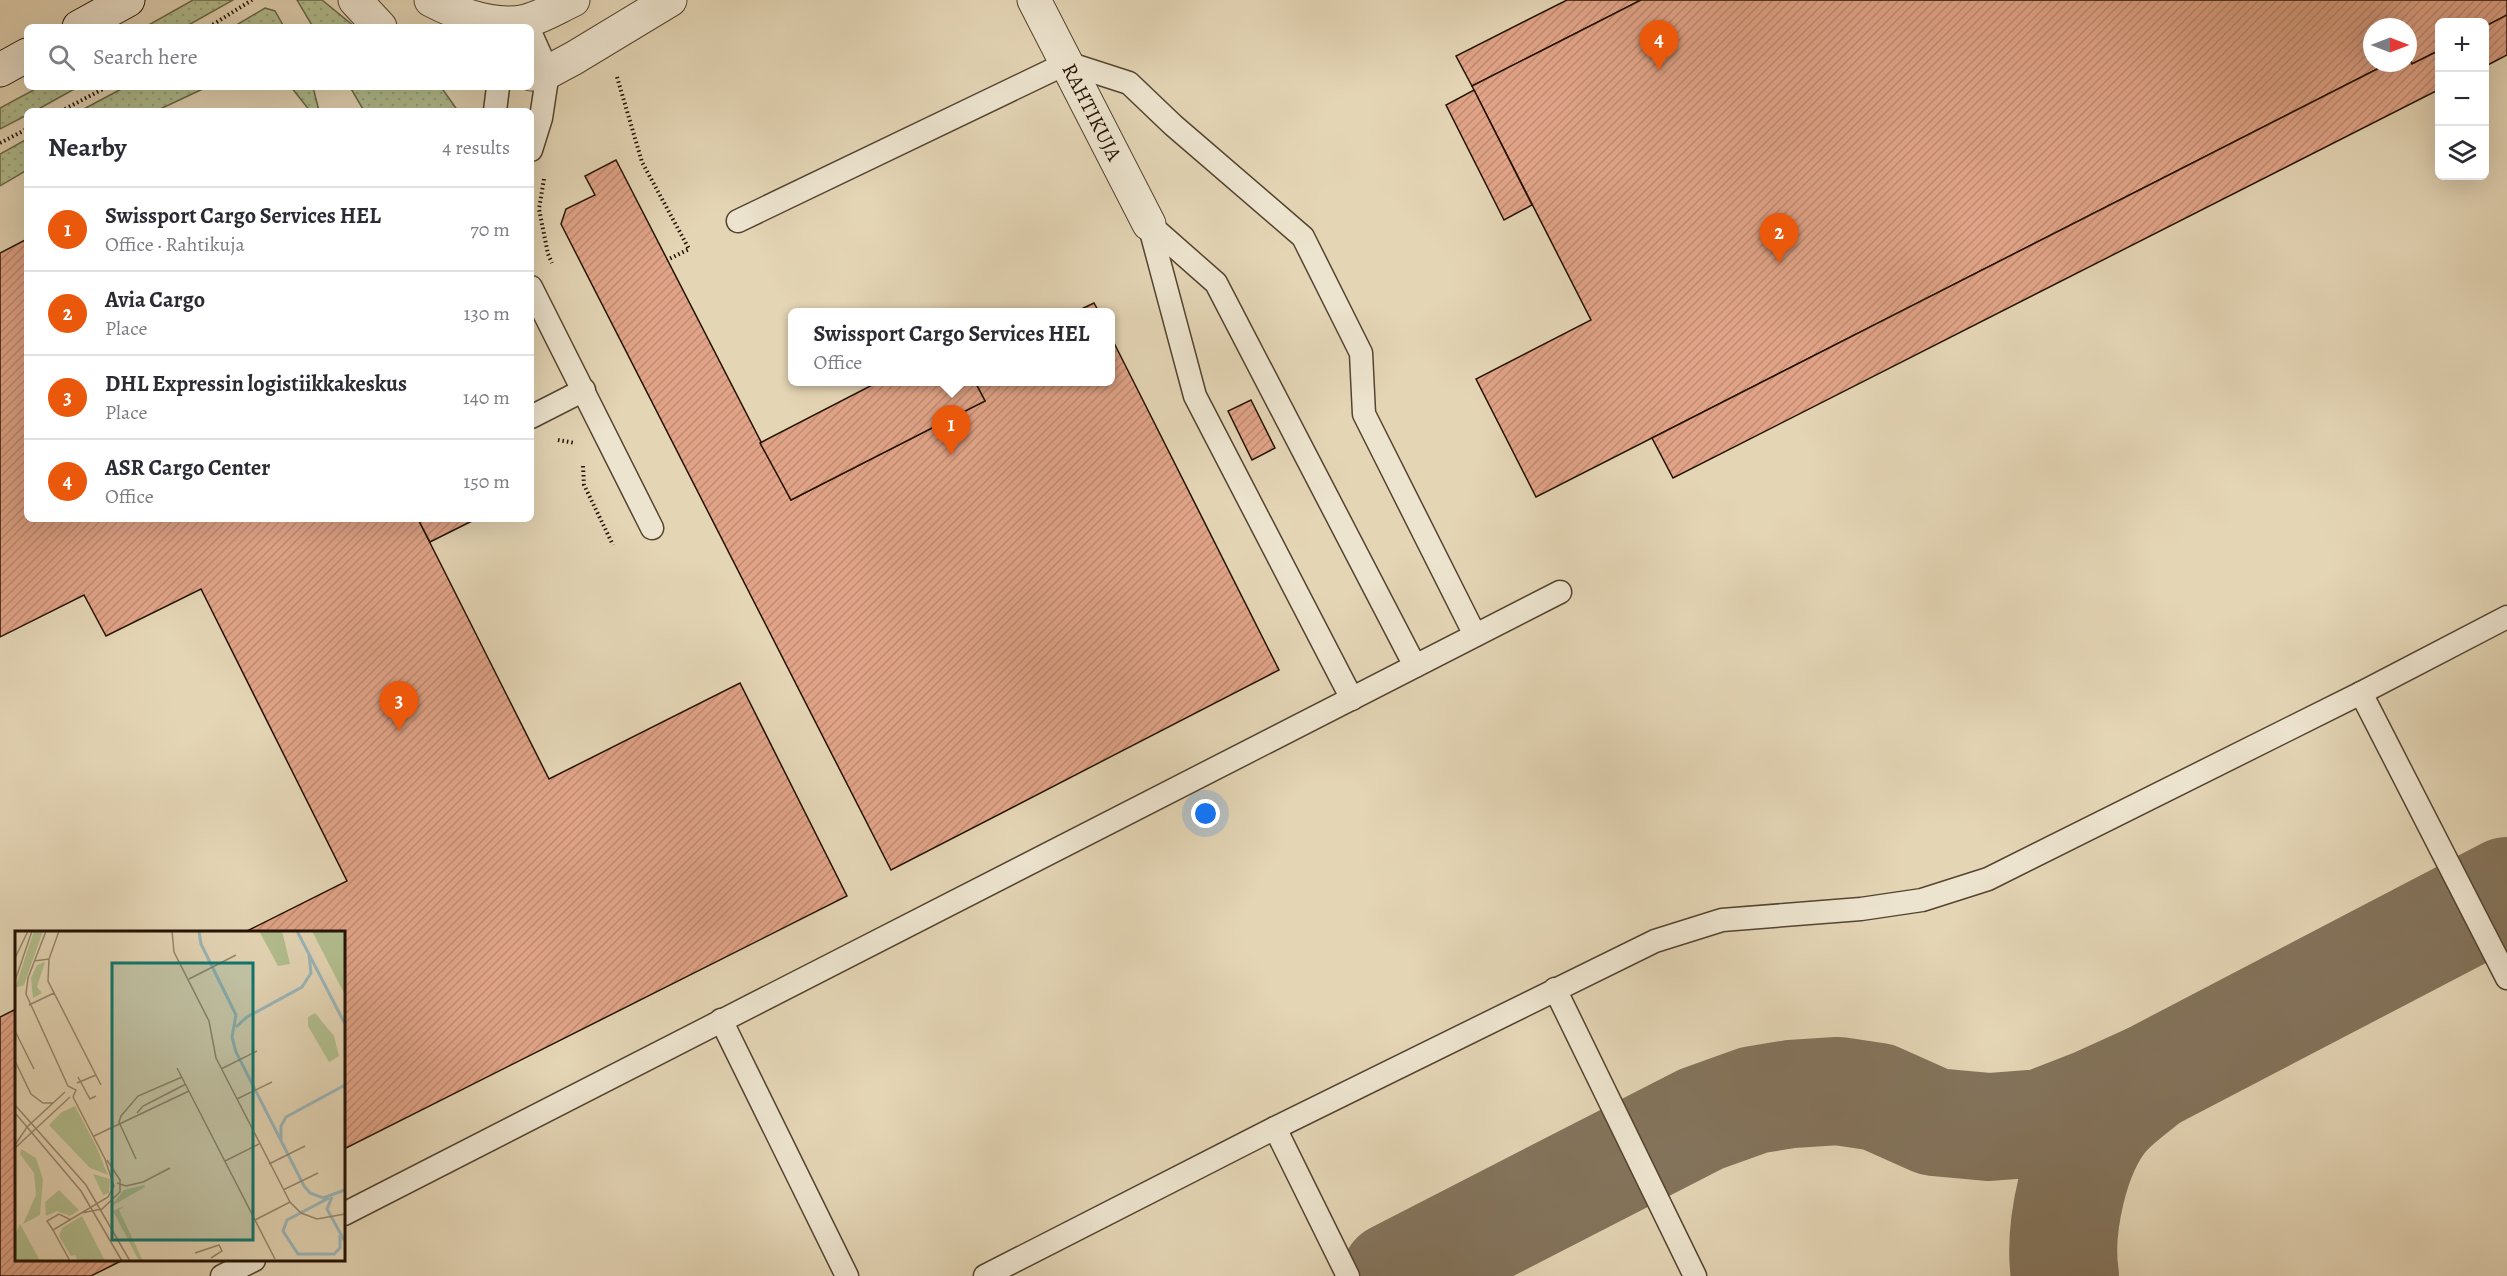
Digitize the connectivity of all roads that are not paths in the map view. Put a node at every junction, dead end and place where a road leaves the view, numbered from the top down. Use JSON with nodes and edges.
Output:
{"nodes":[{"id":1,"x":128,"y":0,"type":"edge"},
{"id":2,"x":355,"y":0,"type":"edge"},
{"id":3,"x":431,"y":0,"type":"edge"},
{"id":4,"x":573,"y":0,"type":"edge"},
{"id":5,"x":670,"y":0,"type":"edge"},
{"id":6,"x":1034,"y":0,"type":"edge"},
{"id":7,"x":84,"y":24,"type":"edge"},
{"id":8,"x":377,"y":24,"type":"edge"},
{"id":9,"x":508,"y":24,"type":"edge"},
{"id":10,"x":532,"y":24,"type":"edge"},
{"id":11,"x":534,"y":54,"type":"edge"},
{"id":12,"x":24,"y":57,"type":"edge"},
{"id":13,"x":1067,"y":63,"type":"junction"},
{"id":14,"x":0,"y":70,"type":"edge"},
{"id":15,"x":539,"y":73,"type":"edge"},
{"id":16,"x":498,"y":90,"type":"edge"},
{"id":17,"x":495,"y":108,"type":"edge"},
{"id":18,"x":534,"y":140,"type":"edge"},
{"id":19,"x":738,"y":222,"type":"dead end"},
{"id":20,"x":1149,"y":224,"type":"junction"},
{"id":21,"x":534,"y":293,"type":"edge"},
{"id":22,"x":585,"y":390,"type":"junction"},
{"id":23,"x":534,"y":416,"type":"edge"},
{"id":24,"x":652,"y":528,"type":"dead end"},
{"id":25,"x":1560,"y":592,"type":"dead end"},
{"id":26,"x":2507,"y":617,"type":"edge"},
{"id":27,"x":1475,"y":635,"type":"junction"},
{"id":28,"x":1415,"y":666,"type":"junction"},
{"id":29,"x":2361,"y":693,"type":"junction"},
{"id":30,"x":1352,"y":699,"type":"junction"},
{"id":31,"x":2507,"y":978,"type":"edge"},
{"id":32,"x":1555,"y":989,"type":"junction"},
{"id":33,"x":721,"y":1020,"type":"junction"},
{"id":34,"x":1275,"y":1128,"type":"junction"},
{"id":35,"x":345,"y":1213,"type":"edge"},
{"id":36,"x":252,"y":1261,"type":"edge"},
{"id":37,"x":222,"y":1276,"type":"edge"},
{"id":38,"x":847,"y":1276,"type":"edge"},
{"id":39,"x":985,"y":1276,"type":"edge"},
{"id":40,"x":1348,"y":1276,"type":"edge"},
{"id":41,"x":1695,"y":1276,"type":"edge"}],
"edges":[{"from":1,"to":7,"type":"street"},
{"from":2,"to":8,"type":"street"},
{"from":3,"to":9,"type":"street"},
{"from":4,"to":10,"type":"street"},
{"from":5,"to":15,"type":"street"},
{"from":6,"to":13,"type":"street","name":"RAHTIKUJA"},
{"from":11,"to":15,"type":"lane"},
{"from":12,"to":14,"type":"street"},
{"from":13,"to":19,"type":"lane"},
{"from":13,"to":20,"type":"street","name":"RAHTIKUJA"},
{"from":13,"to":27,"type":"lane"},
{"from":15,"to":18,"type":"lane"},
{"from":16,"to":17,"type":"lane"},
{"from":20,"to":28,"type":"lane"},
{"from":20,"to":30,"type":"lane"},
{"from":21,"to":22,"type":"lane"},
{"from":22,"to":23,"type":"lane"},
{"from":22,"to":24,"type":"lane"},
{"from":25,"to":27,"type":"lane"},
{"from":26,"to":29,"type":"lane"},
{"from":27,"to":28,"type":"lane"},
{"from":28,"to":30,"type":"lane"},
{"from":29,"to":31,"type":"lane"},
{"from":29,"to":32,"type":"lane"},
{"from":30,"to":33,"type":"lane"},
{"from":32,"to":34,"type":"lane"},
{"from":32,"to":41,"type":"lane"},
{"from":33,"to":35,"type":"lane"},
{"from":33,"to":38,"type":"lane"},
{"from":34,"to":39,"type":"lane"},
{"from":34,"to":40,"type":"lane"},
{"from":36,"to":37,"type":"lane"}]}
